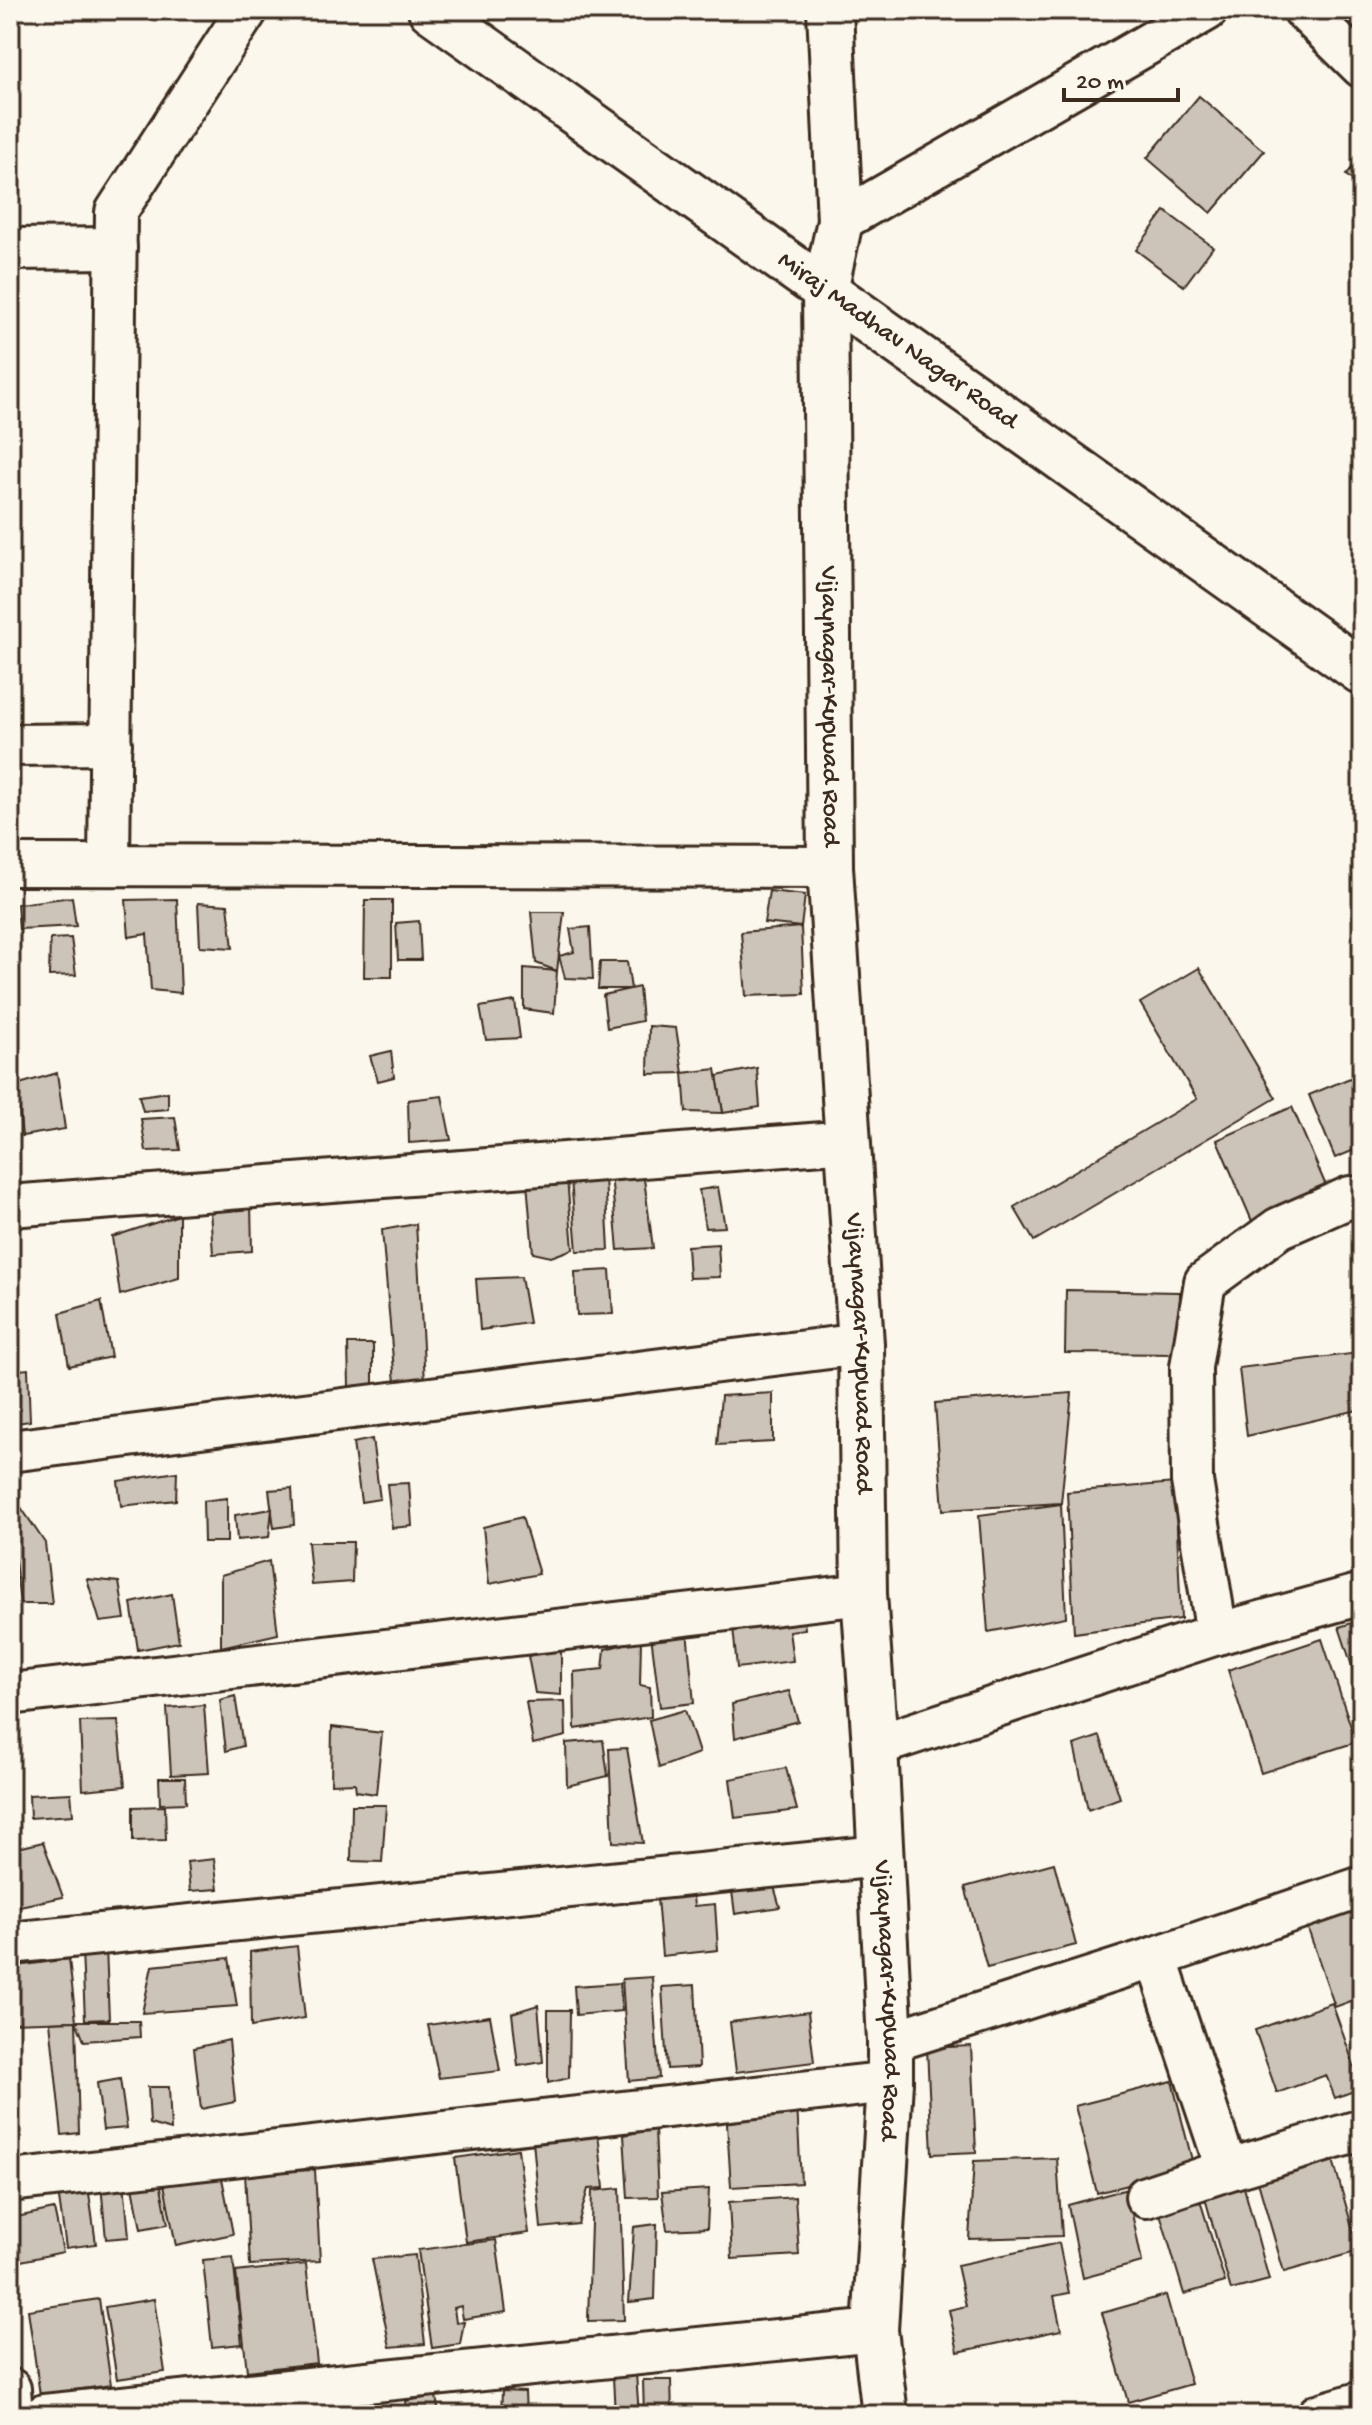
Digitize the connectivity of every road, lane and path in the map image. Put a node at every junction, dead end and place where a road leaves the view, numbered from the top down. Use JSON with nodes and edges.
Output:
{"nodes":[{"id":1,"x":247,"y":10,"type":"edge"},
{"id":2,"x":431,"y":10,"type":"edge"},
{"id":3,"x":830,"y":10,"type":"edge"},
{"id":4,"x":1207,"y":10,"type":"edge"},
{"id":5,"x":1304,"y":10,"type":"edge"},
{"id":6,"x":1362,"y":67,"type":"edge"},
{"id":7,"x":840,"y":221,"type":"junction"},
{"id":8,"x":116,"y":248,"type":"junction"},
{"id":9,"x":10,"y":249,"type":"edge"},
{"id":10,"x":825,"y":290,"type":"junction"},
{"id":11,"x":1362,"y":672,"type":"edge"},
{"id":12,"x":111,"y":744,"type":"junction"},
{"id":13,"x":10,"y":745,"type":"edge"},
{"id":14,"x":10,"y":865,"type":"edge"},
{"id":15,"x":109,"y":865,"type":"junction"},
{"id":16,"x":830,"y":867,"type":"junction"},
{"id":17,"x":849,"y":1141,"type":"junction"},
{"id":18,"x":1362,"y":1200,"type":"edge"},
{"id":19,"x":10,"y":1206,"type":"edge"},
{"id":20,"x":861,"y":1344,"type":"junction"},
{"id":21,"x":10,"y":1451,"type":"edge"},
{"id":22,"x":864,"y":1594,"type":"junction"},
{"id":23,"x":1362,"y":1594,"type":"edge"},
{"id":24,"x":1217,"y":1634,"type":"junction"},
{"id":25,"x":10,"y":1694,"type":"edge"},
{"id":26,"x":875,"y":1746,"type":"junction"},
{"id":27,"x":880,"y":1856,"type":"junction"},
{"id":28,"x":1362,"y":1887,"type":"edge"},
{"id":29,"x":10,"y":1943,"type":"edge"},
{"id":30,"x":1156,"y":1957,"type":"junction"},
{"id":31,"x":890,"y":2062,"type":"junction"},
{"id":32,"x":1362,"y":2130,"type":"edge"},
{"id":33,"x":1227,"y":2170,"type":"junction"},
{"id":34,"x":10,"y":2181,"type":"edge"},
{"id":35,"x":1146,"y":2197,"type":"dead end"},
{"id":36,"x":875,"y":2330,"type":"junction"},
{"id":37,"x":10,"y":2389,"type":"edge"},
{"id":38,"x":1362,"y":2402,"type":"edge"},
{"id":39,"x":12,"y":2415,"type":"edge"},
{"id":40,"x":44,"y":2415,"type":"edge"},
{"id":41,"x":885,"y":2415,"type":"edge"},
{"id":42,"x":1318,"y":2415,"type":"edge"}],
"edges":[{"from":1,"to":8,"type":"street"},
{"from":2,"to":10,"type":"street","name":"Miraj Madhav Nagar Road"},
{"from":3,"to":7,"type":"street","name":"Vijaynagar-Kupwad Road"},
{"from":4,"to":7,"type":"street"},
{"from":5,"to":6,"type":"street"},
{"from":7,"to":10,"type":"street","name":"Vijaynagar-Kupwad Road"},
{"from":8,"to":9,"type":"street"},
{"from":8,"to":12,"type":"street"},
{"from":10,"to":11,"type":"street","name":"Miraj Madhav Nagar Road"},
{"from":10,"to":16,"type":"street","name":"Vijaynagar-Kupwad Road"},
{"from":12,"to":13,"type":"street"},
{"from":12,"to":15,"type":"street"},
{"from":14,"to":15,"type":"street"},
{"from":15,"to":16,"type":"street"},
{"from":16,"to":17,"type":"street","name":"Vijaynagar-Kupwad Road"},
{"from":17,"to":19,"type":"street"},
{"from":17,"to":20,"type":"street","name":"Vijaynagar-Kupwad Road"},
{"from":18,"to":24,"type":"street"},
{"from":20,"to":21,"type":"street"},
{"from":20,"to":22,"type":"street","name":"Vijaynagar-Kupwad Road"},
{"from":22,"to":25,"type":"street"},
{"from":22,"to":26,"type":"street","name":"Vijaynagar-Kupwad Road"},
{"from":23,"to":24,"type":"street"},
{"from":24,"to":26,"type":"street"},
{"from":26,"to":27,"type":"street","name":"Vijaynagar-Kupwad Road"},
{"from":27,"to":29,"type":"street"},
{"from":27,"to":31,"type":"street","name":"Vijaynagar-Kupwad Road"},
{"from":28,"to":30,"type":"street"},
{"from":30,"to":31,"type":"street"},
{"from":30,"to":33,"type":"street"},
{"from":31,"to":34,"type":"street"},
{"from":31,"to":36,"type":"street","name":"Vijaynagar-Kupwad Road"},
{"from":32,"to":33,"type":"street"},
{"from":33,"to":35,"type":"street"},
{"from":36,"to":40,"type":"street"},
{"from":36,"to":41,"type":"street","name":"Vijaynagar-Kupwad Road"},
{"from":37,"to":39,"type":"street"},
{"from":38,"to":42,"type":"street"}]}
